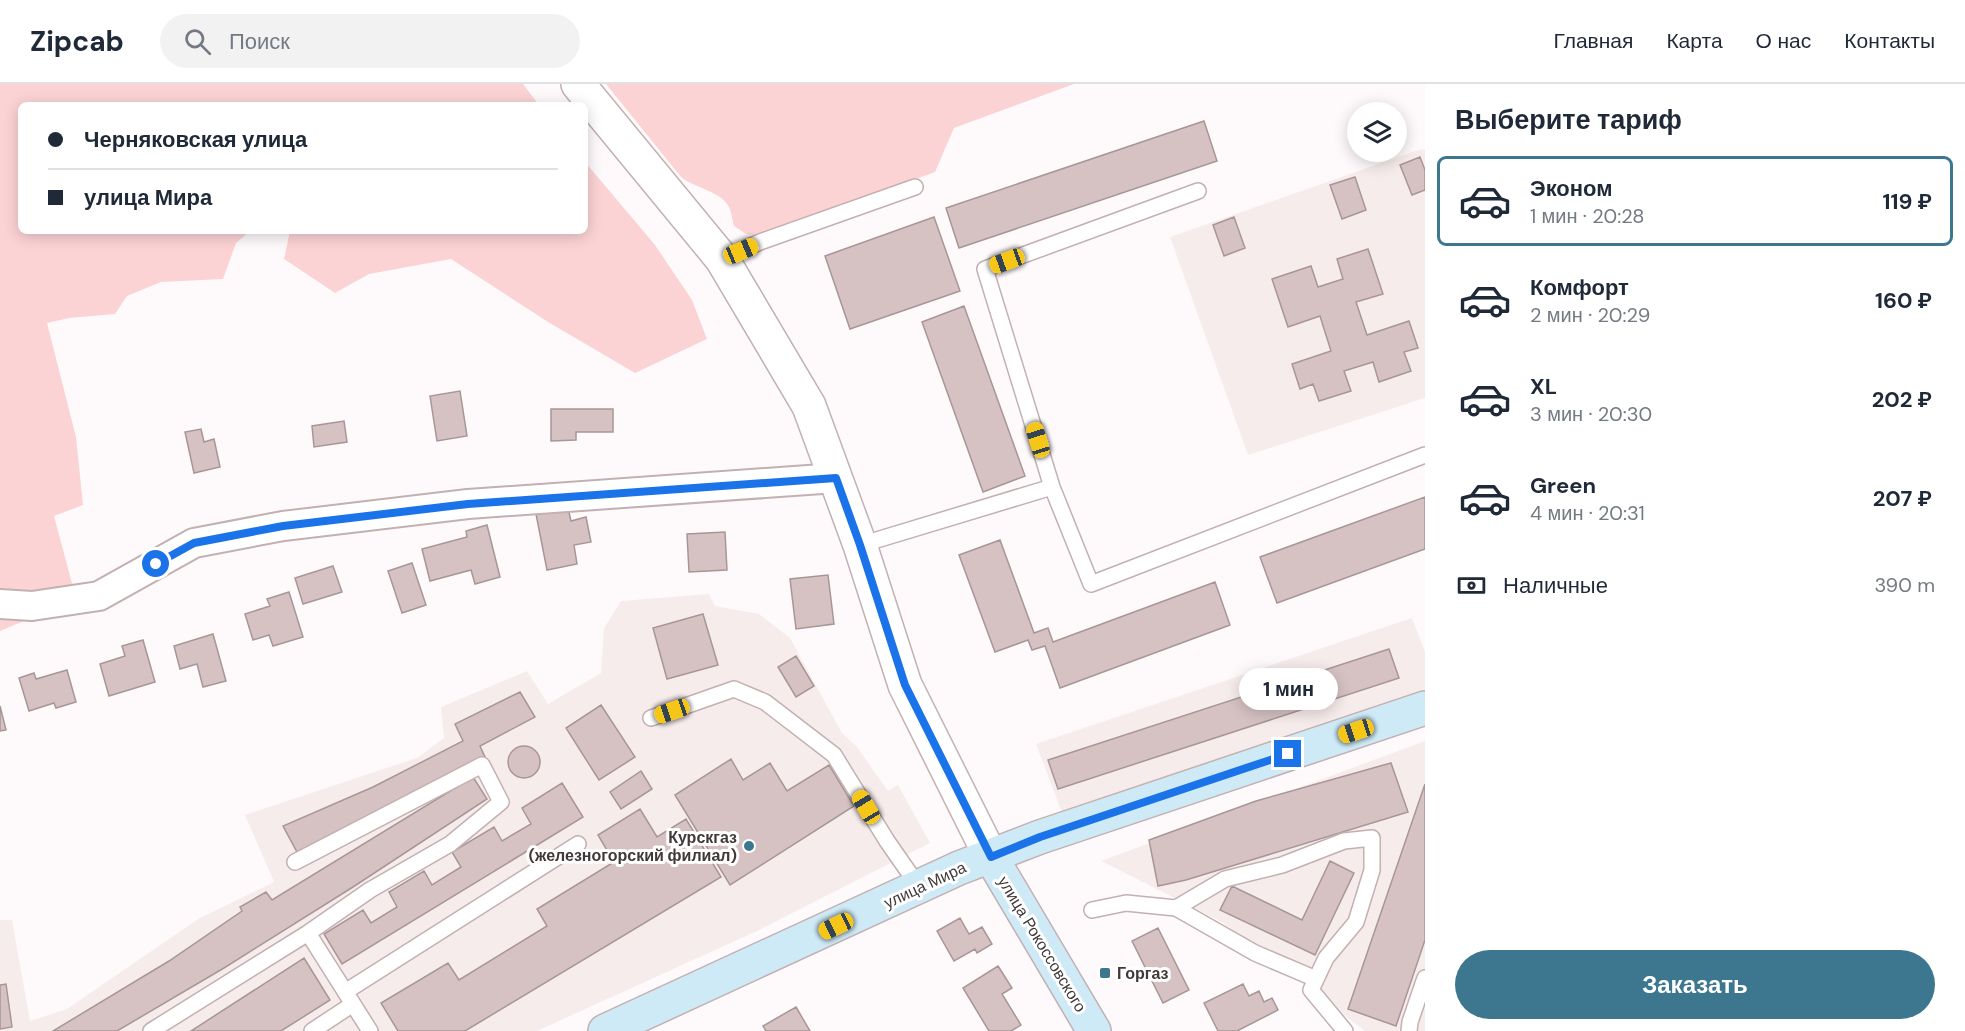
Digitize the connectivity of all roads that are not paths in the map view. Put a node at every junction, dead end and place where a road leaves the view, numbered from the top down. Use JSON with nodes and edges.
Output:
{"nodes":[{"id":1,"x":578,"y":84,"type":"edge"},
{"id":2,"x":915,"y":187,"type":"dead end"},
{"id":3,"x":1198,"y":191,"type":"dead end"},
{"id":4,"x":722,"y":259,"type":"junction"},
{"id":5,"x":1425,"y":455,"type":"edge"},
{"id":6,"x":836,"y":478,"type":"junction"},
{"id":7,"x":1052,"y":487,"type":"junction"},
{"id":8,"x":860,"y":545,"type":"junction"},
{"id":9,"x":0,"y":604,"type":"edge"},
{"id":10,"x":1425,"y":708,"type":"edge"},
{"id":11,"x":651,"y":718,"type":"dead end"},
{"id":12,"x":578,"y":844,"type":"dead end"},
{"id":13,"x":991,"y":857,"type":"junction"},
{"id":14,"x":295,"y":862,"type":"dead end"},
{"id":15,"x":919,"y":887,"type":"junction"},
{"id":16,"x":1176,"y":908,"type":"junction"},
{"id":17,"x":1092,"y":910,"type":"dead end"},
{"id":18,"x":308,"y":933,"type":"junction"},
{"id":19,"x":1425,"y":978,"type":"edge"},
{"id":20,"x":1316,"y":979,"type":"junction"},
{"id":21,"x":349,"y":998,"type":"junction"},
{"id":22,"x":151,"y":1031,"type":"edge"},
{"id":23,"x":312,"y":1031,"type":"edge"},
{"id":24,"x":370,"y":1031,"type":"edge"},
{"id":25,"x":605,"y":1031,"type":"edge"},
{"id":26,"x":1094,"y":1031,"type":"edge"},
{"id":27,"x":1345,"y":1031,"type":"edge"},
{"id":28,"x":1408,"y":1031,"type":"edge"}],
"edges":[{"from":1,"to":4,"type":"street"},
{"from":2,"to":4,"type":"lane"},
{"from":3,"to":7,"type":"lane"},
{"from":4,"to":6,"type":"street"},
{"from":5,"to":7,"type":"lane"},
{"from":6,"to":8,"type":"street"},
{"from":6,"to":9,"type":"street"},
{"from":7,"to":8,"type":"lane"},
{"from":8,"to":13,"type":"street"},
{"from":10,"to":13,"type":"main road","name":"улица Мира"},
{"from":11,"to":15,"type":"lane"},
{"from":12,"to":21,"type":"lane"},
{"from":13,"to":15,"type":"main road","name":"улица Мира"},
{"from":13,"to":26,"type":"main road","name":"улица Рокоссовского"},
{"from":14,"to":18,"type":"lane"},
{"from":15,"to":25,"type":"main road","name":"улица Мира"},
{"from":16,"to":17,"type":"lane"},
{"from":16,"to":20,"type":"lane"},
{"from":16,"to":20,"type":"lane"},
{"from":18,"to":21,"type":"lane"},
{"from":18,"to":22,"type":"lane"},
{"from":19,"to":28,"type":"lane"},
{"from":20,"to":27,"type":"lane"},
{"from":21,"to":23,"type":"lane"},
{"from":21,"to":24,"type":"lane"}]}
